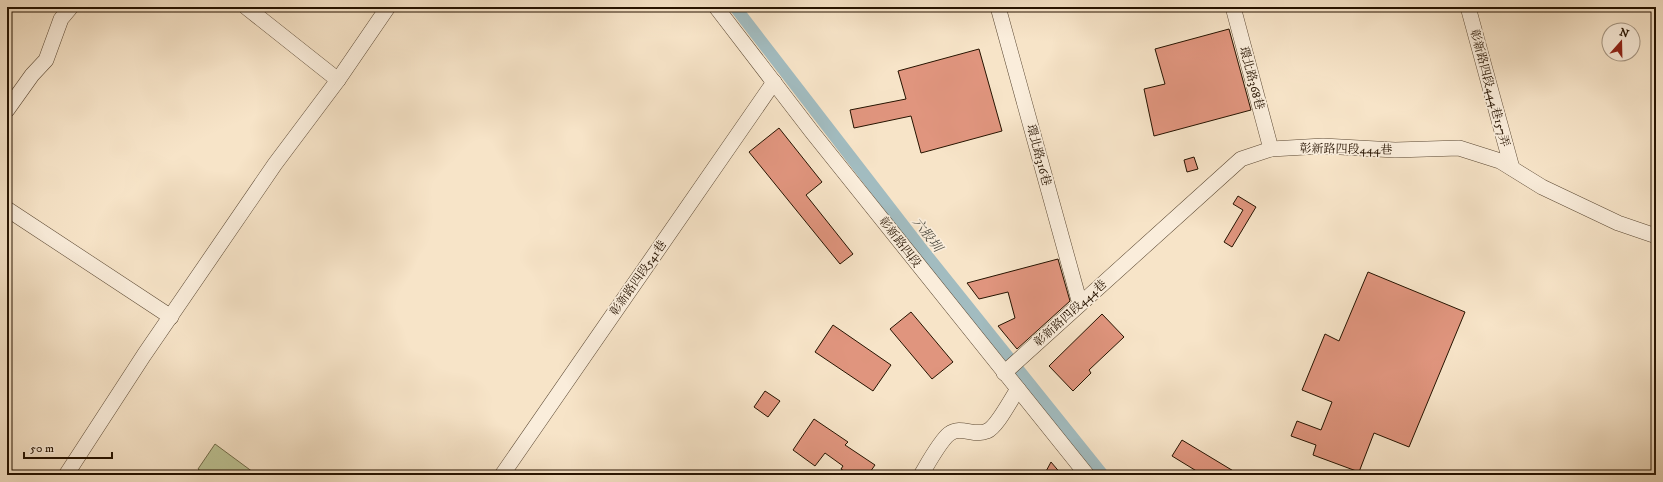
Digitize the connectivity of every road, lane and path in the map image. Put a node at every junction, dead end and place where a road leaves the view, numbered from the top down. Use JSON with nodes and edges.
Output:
{"nodes":[{"id":1,"x":71,"y":7,"type":"edge"},
{"id":2,"x":246,"y":7,"type":"edge"},
{"id":3,"x":388,"y":7,"type":"edge"},
{"id":4,"x":716,"y":7,"type":"edge"},
{"id":5,"x":998,"y":7,"type":"edge"},
{"id":6,"x":1233,"y":7,"type":"edge"},
{"id":7,"x":1468,"y":7,"type":"edge"},
{"id":8,"x":338,"y":80,"type":"junction"},
{"id":9,"x":774,"y":82,"type":"junction"},
{"id":10,"x":7,"y":110,"type":"edge"},
{"id":11,"x":1271,"y":149,"type":"junction"},
{"id":12,"x":1512,"y":168,"type":"junction"},
{"id":13,"x":7,"y":209,"type":"edge"},
{"id":14,"x":1656,"y":236,"type":"edge"},
{"id":15,"x":1080,"y":304,"type":"junction"},
{"id":16,"x":171,"y":317,"type":"junction"},
{"id":17,"x":1004,"y":373,"type":"junction"},
{"id":18,"x":1018,"y":389,"type":"junction"},
{"id":19,"x":66,"y":475,"type":"edge"},
{"id":20,"x":502,"y":475,"type":"edge"},
{"id":21,"x":921,"y":475,"type":"edge"},
{"id":22,"x":1087,"y":475,"type":"edge"}],
"edges":[{"from":1,"to":10,"type":"street"},
{"from":2,"to":8,"type":"street"},
{"from":3,"to":8,"type":"street"},
{"from":4,"to":9,"type":"street","name":"彰新路四段"},
{"from":5,"to":15,"type":"street","name":"環北路316巷"},
{"from":6,"to":11,"type":"street","name":"環北路368巷"},
{"from":7,"to":12,"type":"street","name":"彰新路四段444巷157弄"},
{"from":8,"to":16,"type":"street"},
{"from":9,"to":17,"type":"street","name":"彰新路四段"},
{"from":9,"to":20,"type":"street","name":"彰新路四段541巷"},
{"from":11,"to":12,"type":"street","name":"彰新路四段444巷"},
{"from":11,"to":15,"type":"street","name":"彰新路四段444巷"},
{"from":12,"to":14,"type":"street","name":"彰新路四段444巷"},
{"from":13,"to":16,"type":"street"},
{"from":15,"to":17,"type":"street","name":"彰新路四段444巷"},
{"from":16,"to":19,"type":"street"},
{"from":17,"to":18,"type":"street","name":"彰新路四段"},
{"from":18,"to":21,"type":"street"},
{"from":18,"to":22,"type":"street","name":"彰新路四段"}]}
